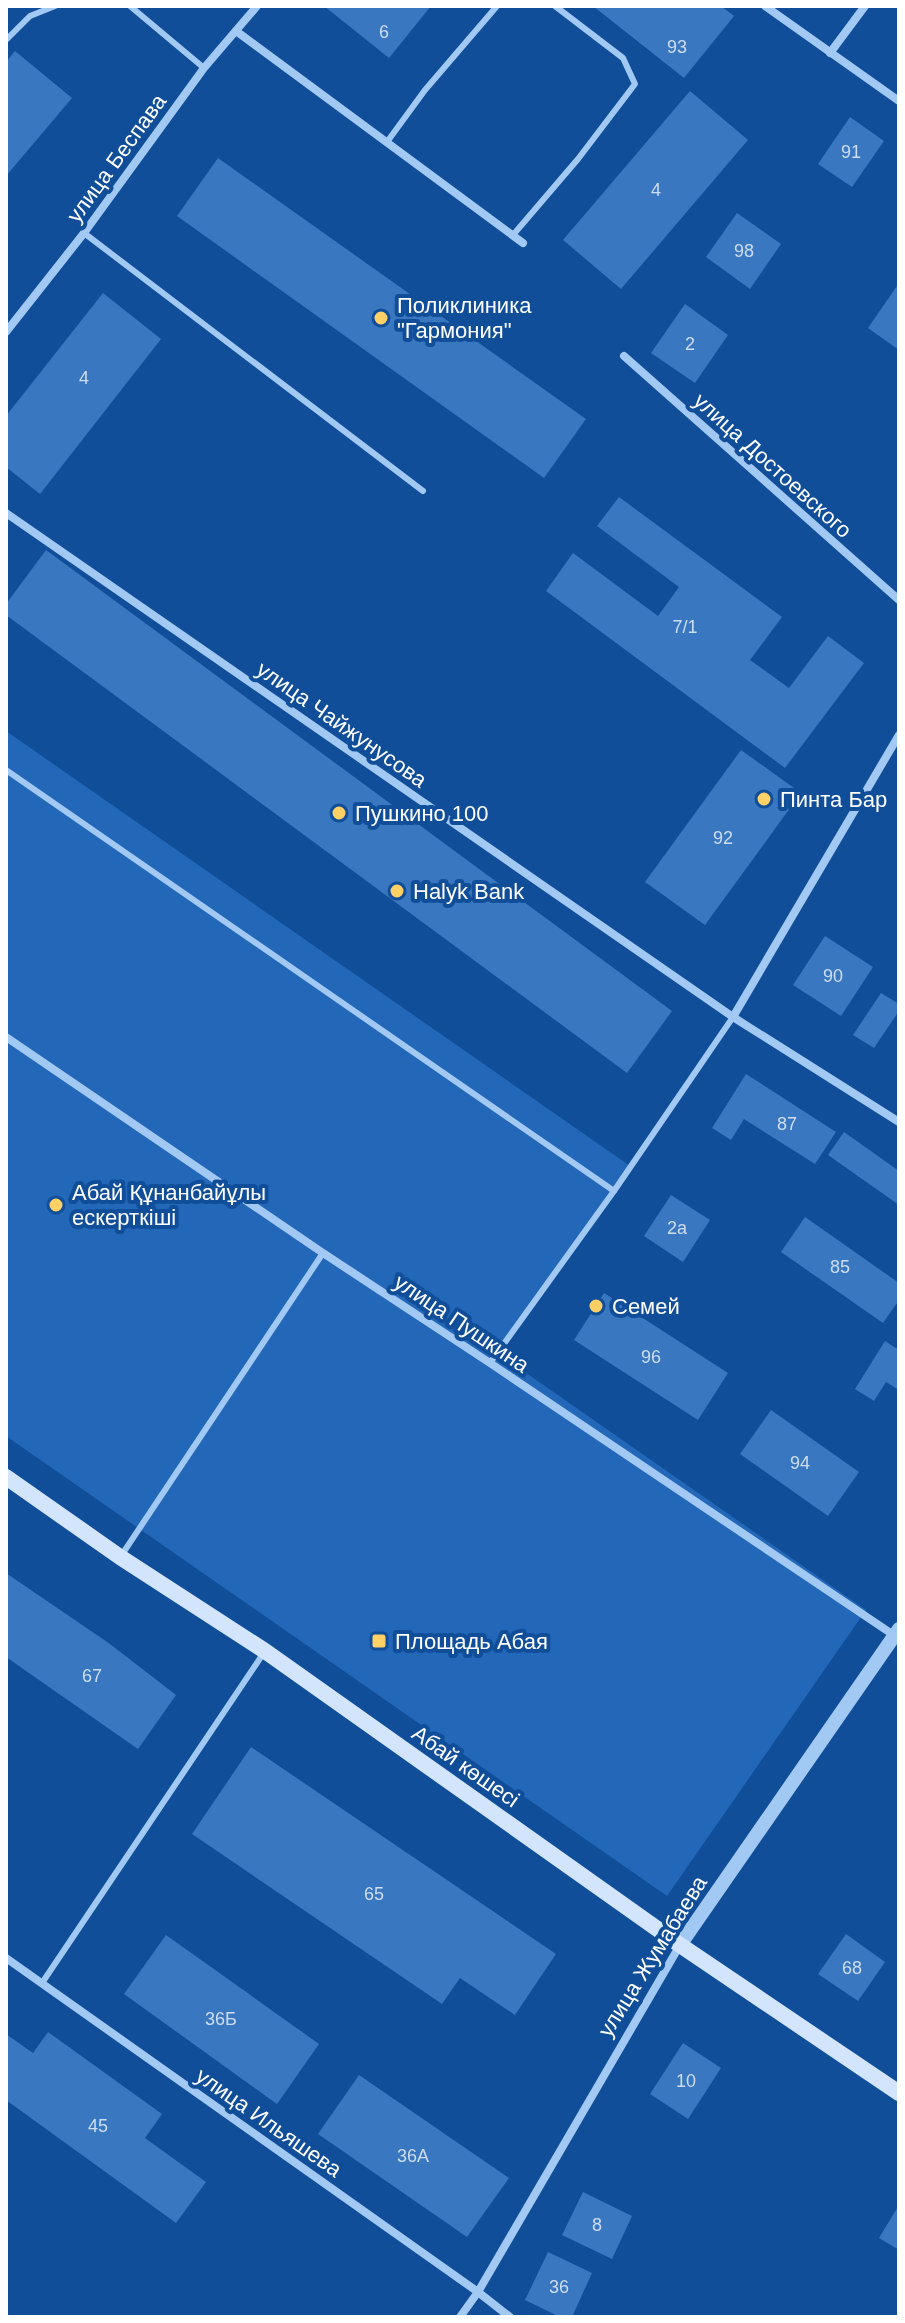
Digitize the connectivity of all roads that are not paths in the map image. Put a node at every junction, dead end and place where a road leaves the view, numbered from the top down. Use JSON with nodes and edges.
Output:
{"nodes":[{"id":1,"x":55,"y":6,"type":"edge"},
{"id":2,"x":130,"y":6,"type":"edge"},
{"id":3,"x":257,"y":6,"type":"edge"},
{"id":4,"x":497,"y":6,"type":"edge"},
{"id":5,"x":555,"y":6,"type":"edge"},
{"id":6,"x":765,"y":6,"type":"edge"},
{"id":7,"x":865,"y":6,"type":"edge"},
{"id":8,"x":236,"y":31,"type":"junction"},
{"id":9,"x":6,"y":40,"type":"edge"},
{"id":10,"x":830,"y":53,"type":"junction"},
{"id":11,"x":204,"y":68,"type":"junction"},
{"id":12,"x":899,"y":101,"type":"edge"},
{"id":13,"x":387,"y":142,"type":"junction"},
{"id":14,"x":84,"y":233,"type":"junction"},
{"id":15,"x":513,"y":235,"type":"junction"},
{"id":16,"x":523,"y":243,"type":"dead end"},
{"id":17,"x":6,"y":332,"type":"edge"},
{"id":18,"x":624,"y":356,"type":"dead end"},
{"id":19,"x":423,"y":491,"type":"dead end"},
{"id":20,"x":6,"y":513,"type":"edge"},
{"id":21,"x":899,"y":600,"type":"edge"},
{"id":22,"x":899,"y":735,"type":"edge"},
{"id":23,"x":6,"y":770,"type":"edge"},
{"id":24,"x":733,"y":1017,"type":"junction"},
{"id":25,"x":6,"y":1037,"type":"edge"},
{"id":26,"x":899,"y":1122,"type":"edge"},
{"id":27,"x":614,"y":1191,"type":"junction"},
{"id":28,"x":323,"y":1253,"type":"junction"},
{"id":29,"x":490,"y":1363,"type":"junction"},
{"id":30,"x":6,"y":1477,"type":"edge"},
{"id":31,"x":120,"y":1557,"type":"junction"},
{"id":32,"x":898,"y":1635,"type":"edge"},
{"id":33,"x":265,"y":1651,"type":"junction"},
{"id":34,"x":680,"y":1945,"type":"junction"},
{"id":35,"x":6,"y":1958,"type":"edge"},
{"id":36,"x":42,"y":1983,"type":"junction"},
{"id":37,"x":899,"y":2093,"type":"edge"},
{"id":38,"x":478,"y":2292,"type":"junction"},
{"id":39,"x":460,"y":2317,"type":"edge"},
{"id":40,"x":510,"y":2317,"type":"edge"}],
"edges":[{"from":1,"to":9,"type":"lane"},
{"from":2,"to":11,"type":"lane"},
{"from":3,"to":8,"type":"street","name":"улица Беспава"},
{"from":4,"to":13,"type":"lane"},
{"from":5,"to":15,"type":"lane"},
{"from":6,"to":10,"type":"street"},
{"from":7,"to":10,"type":"street"},
{"from":8,"to":11,"type":"street","name":"улица Беспава"},
{"from":8,"to":13,"type":"street"},
{"from":10,"to":12,"type":"street"},
{"from":11,"to":14,"type":"street","name":"улица Беспава"},
{"from":13,"to":15,"type":"street"},
{"from":14,"to":17,"type":"street","name":"улица Беспава"},
{"from":14,"to":19,"type":"lane"},
{"from":15,"to":16,"type":"street"},
{"from":18,"to":21,"type":"street","name":"улица Достоевского"},
{"from":20,"to":24,"type":"street","name":"улица Чайжунусова"},
{"from":22,"to":24,"type":"street"},
{"from":23,"to":27,"type":"lane"},
{"from":24,"to":26,"type":"street","name":"улица Чайжунусова"},
{"from":24,"to":27,"type":"lane"},
{"from":25,"to":28,"type":"street","name":"улица Пушкина"},
{"from":27,"to":29,"type":"lane"},
{"from":28,"to":29,"type":"street","name":"улица Пушкина"},
{"from":28,"to":31,"type":"lane"},
{"from":29,"to":32,"type":"street","name":"улица Пушкина"},
{"from":30,"to":31,"type":"main road","name":"Абай көшесі"},
{"from":31,"to":33,"type":"main road","name":"Абай көшесі"},
{"from":32,"to":34,"type":"street","name":"улица Жумабаева"},
{"from":33,"to":34,"type":"main road","name":"Абай көшесі"},
{"from":33,"to":36,"type":"lane"},
{"from":34,"to":37,"type":"main road","name":"Абай көшесі"},
{"from":34,"to":38,"type":"street","name":"улица Жумабаева"},
{"from":35,"to":36,"type":"street","name":"улица Ильяшева"},
{"from":36,"to":38,"type":"street","name":"улица Ильяшева"},
{"from":38,"to":39,"type":"street","name":"улица Жумабаева"},
{"from":38,"to":40,"type":"street","name":"улица Ильяшева"}]}
